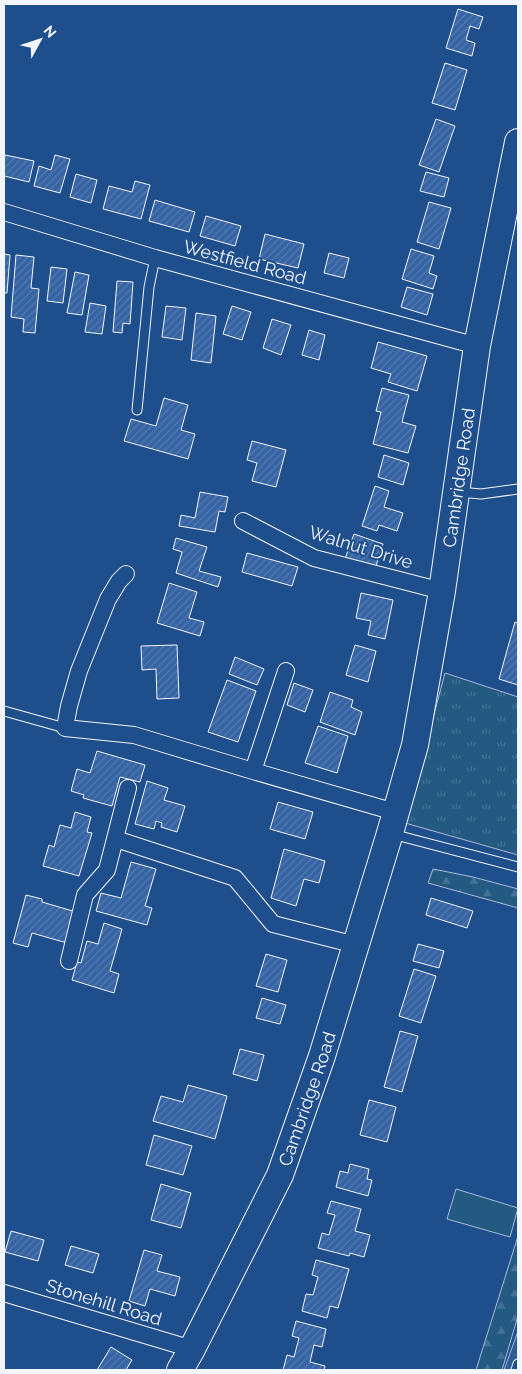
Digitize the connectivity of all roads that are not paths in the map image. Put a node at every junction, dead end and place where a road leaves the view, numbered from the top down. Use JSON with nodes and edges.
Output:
{"nodes":[{"id":1,"x":518,"y":142,"type":"edge"},
{"id":2,"x":4,"y":212,"type":"edge"},
{"id":3,"x":155,"y":258,"type":"junction"},
{"id":4,"x":477,"y":346,"type":"junction"},
{"id":5,"x":137,"y":410,"type":"dead end"},
{"id":6,"x":518,"y":489,"type":"edge"},
{"id":7,"x":457,"y":492,"type":"junction"},
{"id":8,"x":243,"y":521,"type":"dead end"},
{"id":9,"x":126,"y":574,"type":"dead end"},
{"id":10,"x":442,"y":591,"type":"junction"},
{"id":11,"x":286,"y":671,"type":"dead end"},
{"id":12,"x":4,"y":711,"type":"edge"},
{"id":13,"x":65,"y":728,"type":"junction"},
{"id":14,"x":253,"y":771,"type":"junction"},
{"id":15,"x":128,"y":788,"type":"dead end"},
{"id":16,"x":392,"y":823,"type":"junction"},
{"id":17,"x":116,"y":839,"type":"junction"},
{"id":18,"x":518,"y":867,"type":"edge"},
{"id":19,"x":356,"y":945,"type":"junction"},
{"id":20,"x":69,"y":961,"type":"dead end"},
{"id":21,"x":4,"y":1293,"type":"edge"},
{"id":22,"x":186,"y":1359,"type":"edge"},
{"id":23,"x":518,"y":1364,"type":"edge"},
{"id":24,"x":516,"y":1370,"type":"edge"}],
"edges":[{"from":1,"to":4,"type":"main road","name":"Cambridge Road"},
{"from":2,"to":3,"type":"street","name":"Westfield Road"},
{"from":3,"to":4,"type":"street","name":"Westfield Road"},
{"from":3,"to":5,"type":"lane"},
{"from":4,"to":7,"type":"main road","name":"Cambridge Road"},
{"from":6,"to":7,"type":"lane"},
{"from":7,"to":10,"type":"main road","name":"Cambridge Road"},
{"from":8,"to":10,"type":"street","name":"Walnut Drive"},
{"from":9,"to":13,"type":"street"},
{"from":10,"to":16,"type":"main road","name":"Cambridge Road"},
{"from":11,"to":14,"type":"street"},
{"from":12,"to":13,"type":"lane"},
{"from":13,"to":14,"type":"street"},
{"from":14,"to":16,"type":"street"},
{"from":15,"to":17,"type":"street"},
{"from":16,"to":18,"type":"lane"},
{"from":16,"to":19,"type":"main road","name":"Cambridge Road"},
{"from":17,"to":19,"type":"street"},
{"from":17,"to":20,"type":"street"},
{"from":19,"to":22,"type":"main road","name":"Cambridge Road"},
{"from":21,"to":22,"type":"street","name":"Stonehill Road"},
{"from":23,"to":24,"type":"lane"}]}
